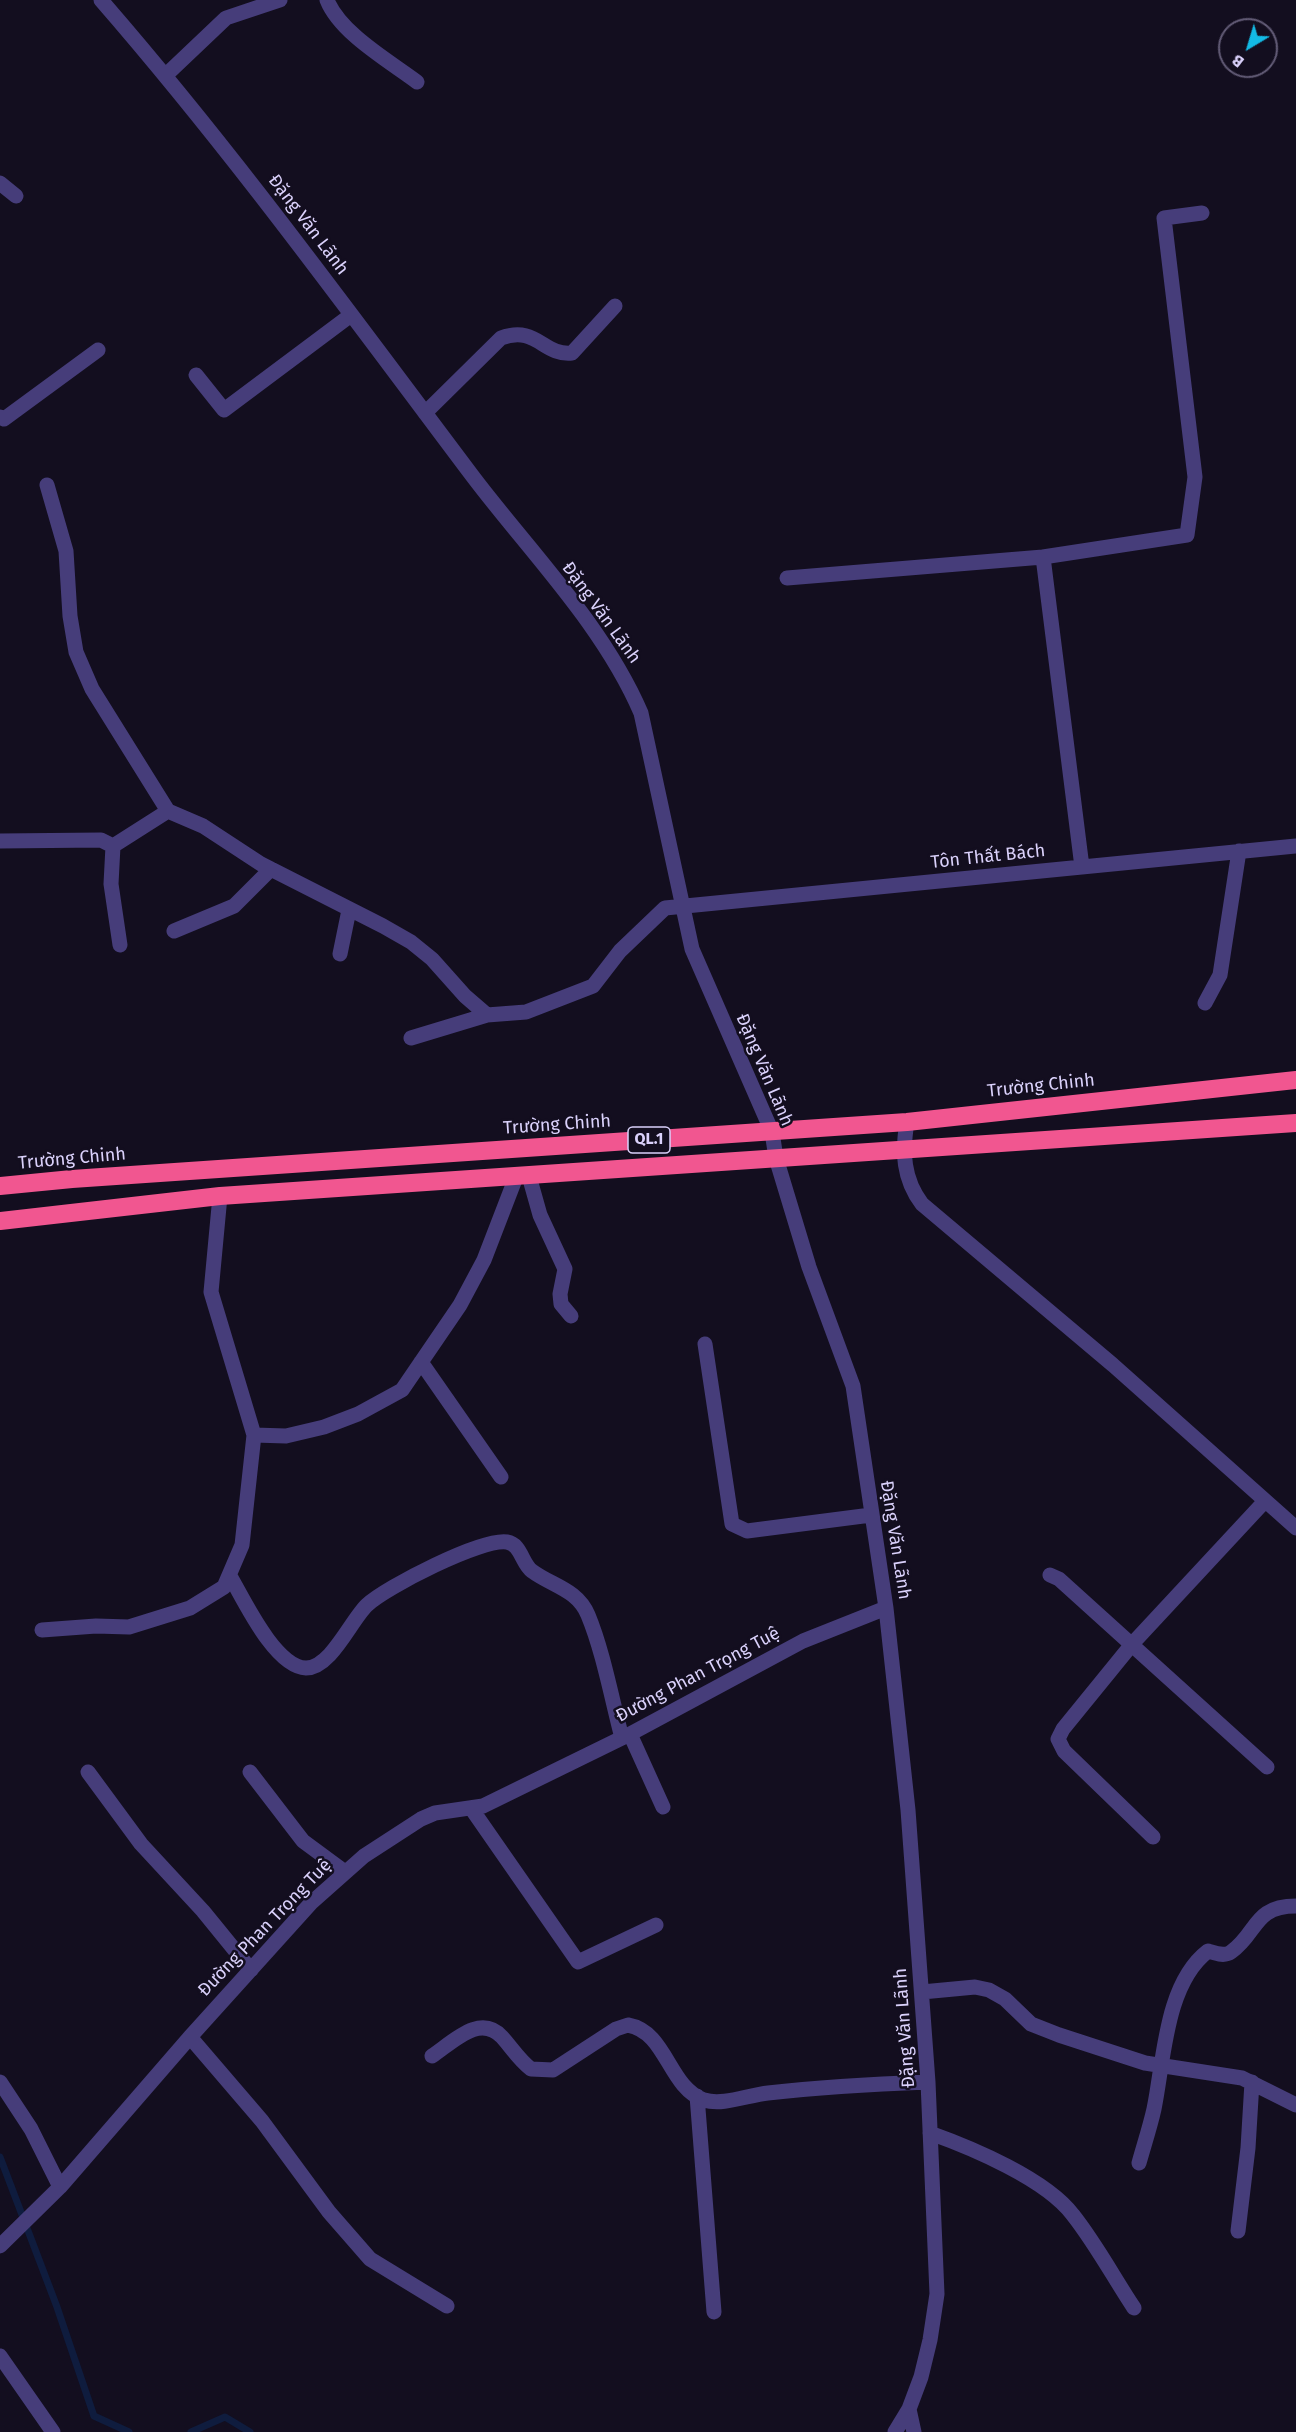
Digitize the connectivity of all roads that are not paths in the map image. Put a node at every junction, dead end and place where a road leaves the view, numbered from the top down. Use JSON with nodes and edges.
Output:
{"nodes":[{"id":1,"x":101,"y":0,"type":"edge"},
{"id":2,"x":280,"y":0,"type":"edge"},
{"id":3,"x":327,"y":0,"type":"edge"},
{"id":4,"x":166,"y":75,"type":"junction"},
{"id":5,"x":417,"y":82,"type":"dead end"},
{"id":6,"x":0,"y":183,"type":"edge"},
{"id":7,"x":16,"y":196,"type":"dead end"},
{"id":8,"x":1202,"y":213,"type":"dead end"},
{"id":9,"x":615,"y":306,"type":"dead end"},
{"id":10,"x":351,"y":315,"type":"junction"},
{"id":11,"x":98,"y":350,"type":"dead end"},
{"id":12,"x":196,"y":375,"type":"dead end"},
{"id":13,"x":425,"y":413,"type":"junction"},
{"id":14,"x":0,"y":417,"type":"edge"},
{"id":15,"x":47,"y":485,"type":"dead end"},
{"id":16,"x":1043,"y":557,"type":"junction"},
{"id":17,"x":787,"y":578,"type":"dead end"},
{"id":18,"x":168,"y":811,"type":"junction"},
{"id":19,"x":0,"y":841,"type":"edge"},
{"id":20,"x":113,"y":846,"type":"junction"},
{"id":21,"x":1296,"y":846,"type":"edge"},
{"id":22,"x":1239,"y":851,"type":"junction"},
{"id":23,"x":1082,"y":867,"type":"junction"},
{"id":24,"x":271,"y":869,"type":"junction"},
{"id":25,"x":685,"y":906,"type":"junction"},
{"id":26,"x":349,"y":910,"type":"junction"},
{"id":27,"x":174,"y":932,"type":"dead end"},
{"id":28,"x":120,"y":945,"type":"dead end"},
{"id":29,"x":340,"y":954,"type":"dead end"},
{"id":30,"x":1205,"y":1003,"type":"dead end"},
{"id":31,"x":487,"y":1015,"type":"junction"},
{"id":32,"x":411,"y":1038,"type":"dead end"},
{"id":33,"x":1296,"y":1080,"type":"edge"},
{"id":34,"x":907,"y":1122,"type":"junction"},
{"id":35,"x":1296,"y":1123,"type":"edge"},
{"id":36,"x":772,"y":1132,"type":"junction"},
{"id":37,"x":903,"y":1149,"type":"junction"},
{"id":38,"x":776,"y":1158,"type":"junction"},
{"id":39,"x":522,"y":1176,"type":"junction"},
{"id":40,"x":0,"y":1186,"type":"edge"},
{"id":41,"x":220,"y":1196,"type":"junction"},
{"id":42,"x":0,"y":1221,"type":"edge"},
{"id":43,"x":571,"y":1316,"type":"dead end"},
{"id":44,"x":705,"y":1344,"type":"dead end"},
{"id":45,"x":421,"y":1362,"type":"junction"},
{"id":46,"x":254,"y":1435,"type":"junction"},
{"id":47,"x":501,"y":1477,"type":"dead end"},
{"id":48,"x":1265,"y":1501,"type":"junction"},
{"id":49,"x":871,"y":1515,"type":"junction"},
{"id":50,"x":1296,"y":1528,"type":"edge"},
{"id":51,"x":1050,"y":1575,"type":"dead end"},
{"id":52,"x":230,"y":1576,"type":"junction"},
{"id":53,"x":886,"y":1608,"type":"junction"},
{"id":54,"x":42,"y":1630,"type":"dead end"},
{"id":55,"x":1133,"y":1643,"type":"junction"},
{"id":56,"x":626,"y":1736,"type":"junction"},
{"id":57,"x":1268,"y":1767,"type":"dead end"},
{"id":58,"x":88,"y":1772,"type":"dead end"},
{"id":59,"x":250,"y":1773,"type":"dead end"},
{"id":60,"x":663,"y":1807,"type":"dead end"},
{"id":61,"x":471,"y":1808,"type":"junction"},
{"id":62,"x":1153,"y":1837,"type":"dead end"},
{"id":63,"x":345,"y":1872,"type":"junction"},
{"id":64,"x":1296,"y":1906,"type":"edge"},
{"id":65,"x":656,"y":1925,"type":"dead end"},
{"id":66,"x":251,"y":1970,"type":"junction"},
{"id":67,"x":922,"y":1992,"type":"junction"},
{"id":68,"x":190,"y":2037,"type":"junction"},
{"id":69,"x":432,"y":2056,"type":"dead end"},
{"id":70,"x":1161,"y":2066,"type":"junction"},
{"id":71,"x":0,"y":2082,"type":"edge"},
{"id":72,"x":928,"y":2082,"type":"junction"},
{"id":73,"x":1252,"y":2082,"type":"junction"},
{"id":74,"x":697,"y":2096,"type":"junction"},
{"id":75,"x":1296,"y":2105,"type":"edge"},
{"id":76,"x":930,"y":2133,"type":"junction"},
{"id":77,"x":1139,"y":2163,"type":"dead end"},
{"id":78,"x":60,"y":2187,"type":"junction"},
{"id":79,"x":1238,"y":2231,"type":"dead end"},
{"id":80,"x":0,"y":2246,"type":"edge"},
{"id":81,"x":447,"y":2306,"type":"dead end"},
{"id":82,"x":1134,"y":2308,"type":"dead end"},
{"id":83,"x":714,"y":2312,"type":"dead end"},
{"id":84,"x":0,"y":2356,"type":"edge"},
{"id":85,"x":909,"y":2409,"type":"junction"},
{"id":86,"x":53,"y":2432,"type":"edge"},
{"id":87,"x":895,"y":2432,"type":"edge"},
{"id":88,"x":914,"y":2432,"type":"edge"}],
"edges":[{"from":1,"to":4,"type":"street","name":"Đặng Văn Lãnh"},
{"from":2,"to":4,"type":"street"},
{"from":3,"to":5,"type":"street"},
{"from":4,"to":10,"type":"street","name":"Đặng Văn Lãnh"},
{"from":6,"to":7,"type":"street"},
{"from":8,"to":16,"type":"street"},
{"from":9,"to":13,"type":"street"},
{"from":10,"to":12,"type":"street"},
{"from":10,"to":13,"type":"street","name":"Đặng Văn Lãnh"},
{"from":11,"to":14,"type":"street"},
{"from":13,"to":25,"type":"street","name":"Đặng Văn Lãnh"},
{"from":15,"to":18,"type":"street"},
{"from":16,"to":17,"type":"street"},
{"from":16,"to":23,"type":"street"},
{"from":18,"to":20,"type":"street"},
{"from":18,"to":24,"type":"street"},
{"from":19,"to":20,"type":"street"},
{"from":20,"to":28,"type":"street"},
{"from":21,"to":22,"type":"street","name":"Tôn Thất Bách"},
{"from":22,"to":23,"type":"street","name":"Tôn Thất Bách"},
{"from":22,"to":30,"type":"street"},
{"from":23,"to":25,"type":"street","name":"Tôn Thất Bách"},
{"from":24,"to":26,"type":"street"},
{"from":24,"to":27,"type":"street"},
{"from":25,"to":31,"type":"street","name":"Tôn Thất Bách"},
{"from":25,"to":36,"type":"street","name":"Đặng Văn Lãnh"},
{"from":26,"to":29,"type":"street"},
{"from":26,"to":31,"type":"street"},
{"from":31,"to":32,"type":"street","name":"Tôn Thất Bách"},
{"from":33,"to":34,"type":"highway","name":"Trường Chinh","number":"QL.1"},
{"from":34,"to":36,"type":"highway","name":"Trường Chinh","number":"QL.1"},
{"from":34,"to":37,"type":"street"},
{"from":35,"to":37,"type":"highway","number":"QL.1"},
{"from":36,"to":38,"type":"street","name":"Đặng Văn Lãnh"},
{"from":36,"to":40,"type":"highway","name":"Trường Chinh","number":"QL.1"},
{"from":37,"to":38,"type":"highway","number":"QL.1"},
{"from":37,"to":48,"type":"street"},
{"from":38,"to":39,"type":"highway","number":"QL.1"},
{"from":38,"to":49,"type":"street","name":"Đặng Văn Lãnh"},
{"from":39,"to":41,"type":"highway","number":"QL.1"},
{"from":39,"to":43,"type":"street"},
{"from":39,"to":45,"type":"street"},
{"from":41,"to":42,"type":"highway","number":"QL.1"},
{"from":41,"to":46,"type":"street"},
{"from":44,"to":49,"type":"street"},
{"from":45,"to":46,"type":"street"},
{"from":45,"to":47,"type":"street"},
{"from":46,"to":52,"type":"street"},
{"from":48,"to":50,"type":"street"},
{"from":48,"to":55,"type":"street"},
{"from":49,"to":53,"type":"street","name":"Đặng Văn Lãnh"},
{"from":51,"to":55,"type":"street"},
{"from":52,"to":54,"type":"street"},
{"from":52,"to":56,"type":"street"},
{"from":53,"to":56,"type":"street","name":"Đường Phan Trọng Tuệ"},
{"from":53,"to":67,"type":"street","name":"Đặng Văn Lãnh"},
{"from":55,"to":57,"type":"street"},
{"from":55,"to":62,"type":"street"},
{"from":56,"to":60,"type":"street"},
{"from":56,"to":61,"type":"street","name":"Đường Phan Trọng Tuệ"},
{"from":58,"to":66,"type":"street"},
{"from":59,"to":63,"type":"street"},
{"from":61,"to":63,"type":"street","name":"Đường Phan Trọng Tuệ"},
{"from":61,"to":65,"type":"street"},
{"from":63,"to":66,"type":"street","name":"Đường Phan Trọng Tuệ"},
{"from":64,"to":70,"type":"street"},
{"from":66,"to":68,"type":"street","name":"Đường Phan Trọng Tuệ"},
{"from":67,"to":70,"type":"street"},
{"from":67,"to":72,"type":"street","name":"Đặng Văn Lãnh"},
{"from":68,"to":78,"type":"street","name":"Đường Phan Trọng Tuệ"},
{"from":68,"to":81,"type":"street"},
{"from":69,"to":74,"type":"street"},
{"from":70,"to":73,"type":"street"},
{"from":70,"to":77,"type":"street"},
{"from":71,"to":78,"type":"street"},
{"from":72,"to":74,"type":"street"},
{"from":72,"to":76,"type":"street","name":"Đặng Văn Lãnh"},
{"from":73,"to":75,"type":"street"},
{"from":73,"to":79,"type":"street"},
{"from":74,"to":83,"type":"street"},
{"from":76,"to":82,"type":"street"},
{"from":76,"to":85,"type":"street","name":"Đặng Văn Lãnh"},
{"from":78,"to":80,"type":"street","name":"Đường Phan Trọng Tuệ"},
{"from":84,"to":86,"type":"street"},
{"from":85,"to":87,"type":"street","name":"Đặng Văn Lãnh"},
{"from":85,"to":88,"type":"street"}]}
